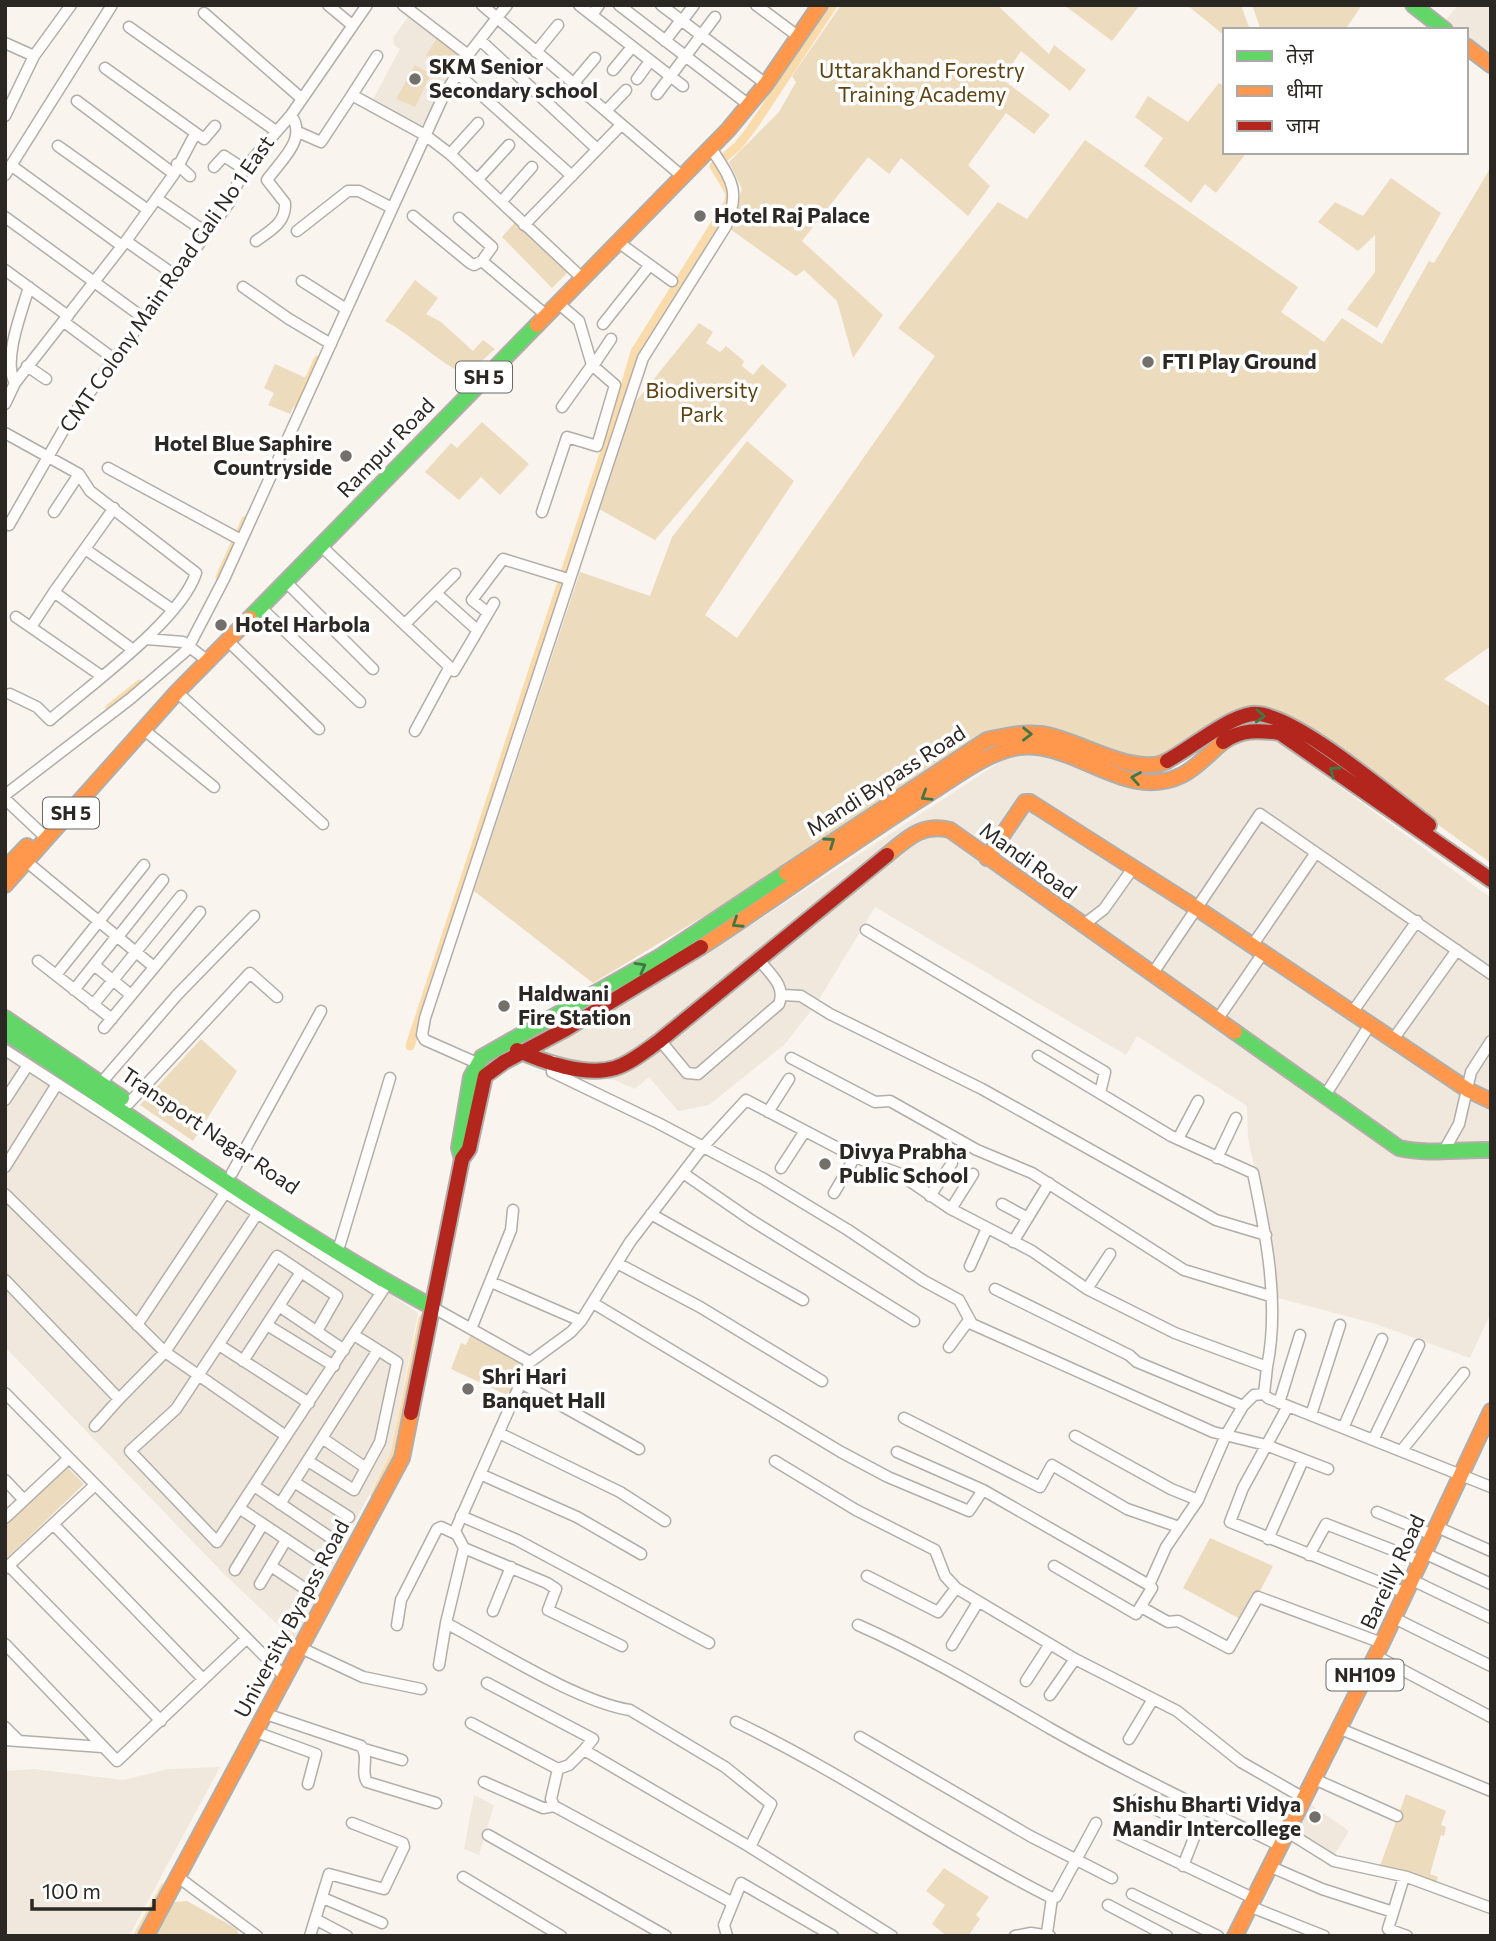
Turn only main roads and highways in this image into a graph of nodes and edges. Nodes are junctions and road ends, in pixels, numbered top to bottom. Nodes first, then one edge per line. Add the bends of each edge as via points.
1 (820, 5) edge
2 (1413, 5) edge
3 (1442, 28) edge
4 (1468, 48) edge
5 (1491, 65) edge
6 (139, 734) junction
7 (987, 858) junction
8 (6, 865) edge
9 (1491, 870) edge
10 (1491, 880) edge
11 (5, 885) edge
12 (5, 1018) edge
13 (5, 1032) edge
14 (524, 1033) junction
15 (504, 1044) junction
16 (539, 1045) junction
17 (523, 1054) junction
18 (553, 1060) junction
19 (98, 1086) junction
20 (1491, 1101) edge
21 (150, 1123) junction
22 (1491, 1150) edge
23 (462, 1159) junction
24 (385, 1287) junction
25 (432, 1307) junction
26 (1490, 1414) edge
27 (146, 1936) edge
28 (1234, 1936) edge

1 - 6 main road, Rampur Road / SH 5 via 717,157 683,177
2 - 3 main road
4 - 5 main road
6 - 8 main road
6 - 11 main road, Rampur Road / SH 5
7 - 18 main road, Mandi Road via 950,830 923,828 631,1059 602,1071
7 - 20 main road via 1025,802 1030,802 1392,1041
7 - 22 main road, Mandi Road via 1405,1151
14 -> 9 main road, Mandi Bypass Road via 731,912 978,745 1016,733 1043,734 1136,764 1158,765 1234,720 1253,714 1272,716 1297,729
10 -> 16 main road, Mandi Bypass Road via 1280,733 1246,729 1233,734 1177,776 1163,781 1131,778 1045,748 1021,747 997,753 919,800 746,918
12 - 19 main road, Transport Nagar Road
13 - 19 main road, Transport Nagar Road
14 - 15 main road, Mandi Bypass Road
14 - 16 main road
15 - 17 main road, Mandi Road
15 - 23 main road, Mandi Bypass Road via 477,1063 471,1077 459,1148
16 - 17 main road, Mandi Bypass Road
16 - 18 main road
17 - 18 main road, Mandi Road
17 - 23 main road, Mandi Bypass Road via 485,1076 469,1149
19 - 21 main road, Transport Nagar Road
19 - 21 main road, Transport Nagar Road via 129,1103
21 - 24 main road, Transport Nagar Road
21 - 24 main road, Transport Nagar Road via 384,1273
23 - 25 main road, Mandi Bypass Road
24 - 25 main road, Transport Nagar Road
25 - 27 main road, University Byapss Road via 401,1458
26 - 28 main road, Bareilly Road / NH109 via 1379,1650

